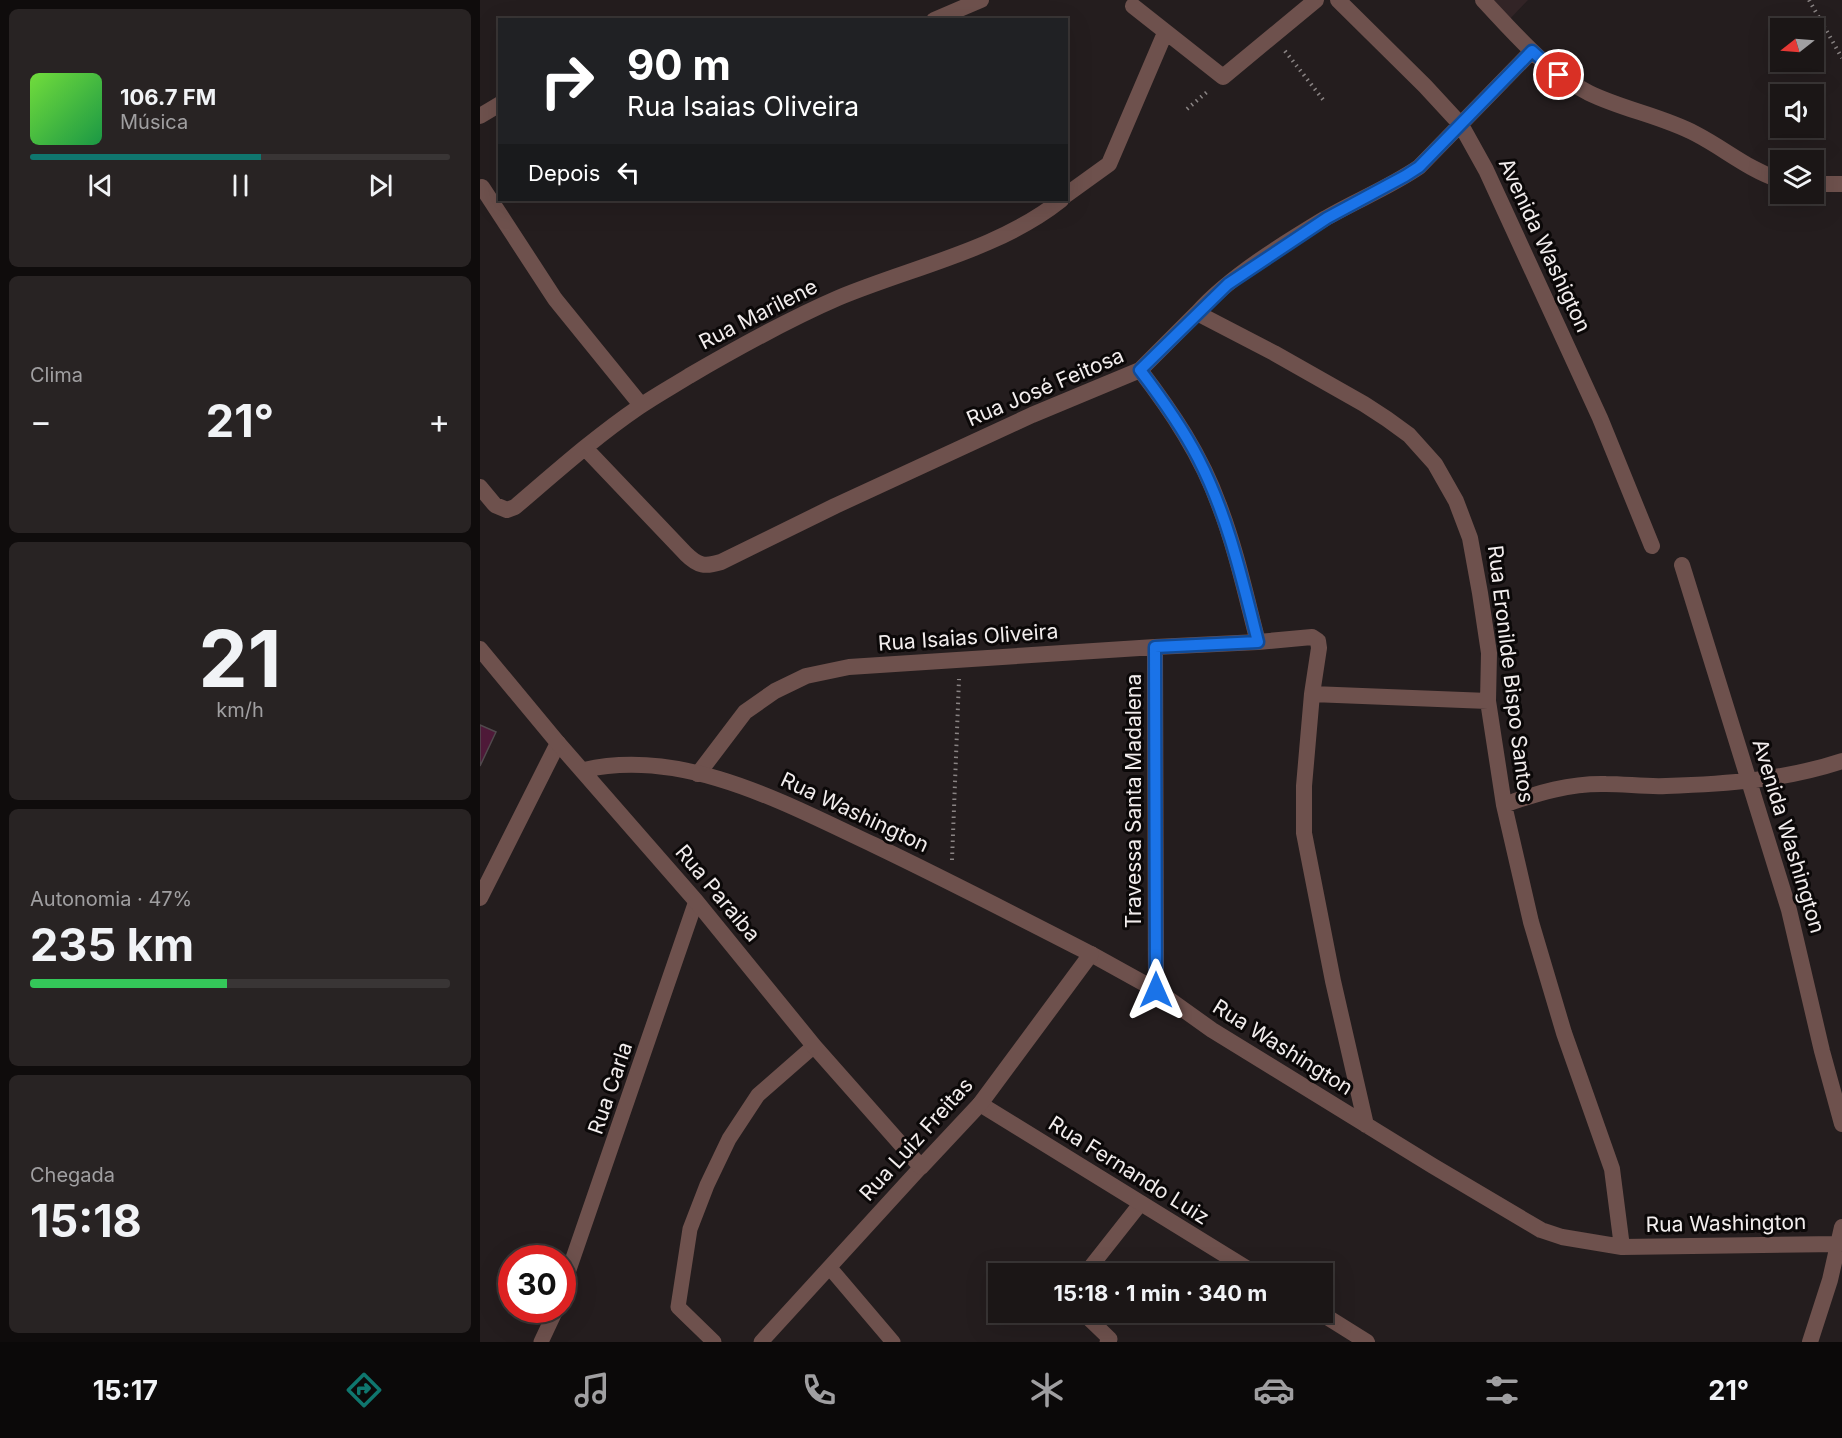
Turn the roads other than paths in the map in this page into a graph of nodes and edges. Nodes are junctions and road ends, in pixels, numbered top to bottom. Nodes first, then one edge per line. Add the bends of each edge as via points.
1 (981, 0) edge
2 (1316, 0) edge
3 (1338, 0) edge
4 (1483, 0) edge
5 (1133, 6) dead end
6 (939, 18) edge
7 (1165, 33) junction
8 (1532, 51) junction
9 (498, 105) edge
10 (480, 116) edge
11 (1461, 125) junction
12 (1770, 176) edge
13 (1824, 184) edge
14 (1842, 184) edge
15 (482, 187) dead end
16 (1068, 194) edge
17 (1060, 201) edge
18 (1197, 313) junction
19 (1140, 370) junction
20 (641, 405) junction
21 (585, 448) junction
22 (480, 487) edge
23 (1652, 546) dead end
24 (1682, 565) dead end
25 (1258, 642) junction
26 (1155, 647) junction
27 (480, 649) edge
28 (1312, 694) junction
29 (1488, 701) junction
30 (558, 743) junction
31 (1842, 761) edge
32 (584, 770) junction
33 (698, 774) junction
34 (1749, 782) junction
35 (1504, 805) junction
36 (480, 898) edge
37 (696, 901) junction
38 (1091, 954) junction
39 (1156, 990) junction
40 (814, 1046) junction
41 (980, 1104) junction
42 (1842, 1124) edge
43 (1366, 1125) junction
44 (921, 1167) junction
45 (1141, 1203) junction
46 (1842, 1227) edge
47 (1839, 1244) junction
48 (1622, 1247) junction
49 (576, 1249) edge
50 (1094, 1263) edge
51 (1238, 1263) edge
52 (830, 1268) junction
53 (1333, 1321) edge
54 (549, 1323) edge
55 (1093, 1323) edge
56 (541, 1342) edge
57 (714, 1342) edge
58 (761, 1342) edge
59 (893, 1342) edge
60 (1107, 1342) edge
61 (1367, 1342) edge
62 (1810, 1342) edge

1 - 6 street
2 - 7 street via 1223,77
3 - 11 street, Avenida Washigton
4 - 8 street
5 - 7 street
7 - 16 street via 1108,164
8 - 11 street
8 - 12 street via 1559,75 1588,92 1696,134
9 - 10 street
11 - 18 street via 1419,167 1278,249 1228,284
11 - 23 street, Avenida Washigton via 1486,170 1600,418
13 - 14 street
15 - 20 street via 555,299
17 - 20 street, Rua Marilene via 1014,231 838,298 766,333
18 - 19 street
18 - 29 street, Rua Eronilde Bispo Santos via 1365,404 1408,435 1435,464 1456,501 1470,538 1489,653
19 - 21 street, Rua José Feitosa via 1032,415 708,566 696,564
19 - 25 street, Rua José Feitosa via 1174,416 1219,503
20 - 21 street, Rua Marilene
21 - 22 street, Rua Marilene via 507,510 495,505
24 - 34 street, Avenida Washington
25 - 26 street, Rua Isaias Oliveira
25 - 28 street, Rua Isaias Oliveira via 1312,637 1318,641
26 - 33 street, Rua Isaias Oliveira via 849,668 806,676 745,712
26 - 39 street, Travessa Santa Madalena
27 - 30 street, Rua Paraiba
28 - 29 street
28 - 43 street via 1304,833
29 - 35 street, Rua Eronilde Bispo Santos
30 - 32 street, Rua Paraiba
30 - 36 street
31 - 34 street
32 - 33 street, Rua Washington via 607,764 632,764
32 - 37 street, Rua Paraiba
33 - 38 street, Rua Washington via 780,800
34 - 35 street via 1573,786
34 - 42 street, Avenida Washington via 1798,942
35 - 48 street, Rua Eronilde Bispo Santos via 1531,922 1612,1169
37 - 40 street, Rua Paraiba
37 - 49 lane, Rua Carla
38 - 39 street, Rua Washington
38 - 41 street, Rua Luiz Freitas
39 - 43 street, Rua Washington via 1212,1030
40 - 44 street, Rua Paraiba
40 - 57 lane via 758,1095 729,1139 690,1229 678,1307
41 - 44 street, Rua Luiz Freitas
41 - 45 street, Rua Fernando Luiz
43 - 48 street, Rua Washington via 1541,1230 1562,1238
44 - 52 lane, Rua Luiz Freitas
45 - 50 lane
45 - 51 street, Rua Fernando Luiz
46 - 47 street
47 - 48 street, Rua Washington
47 - 62 street
52 - 58 lane, Rua Luiz Freitas
52 - 59 lane
53 - 61 street
54 - 56 lane
55 - 60 lane via 1110,1339

